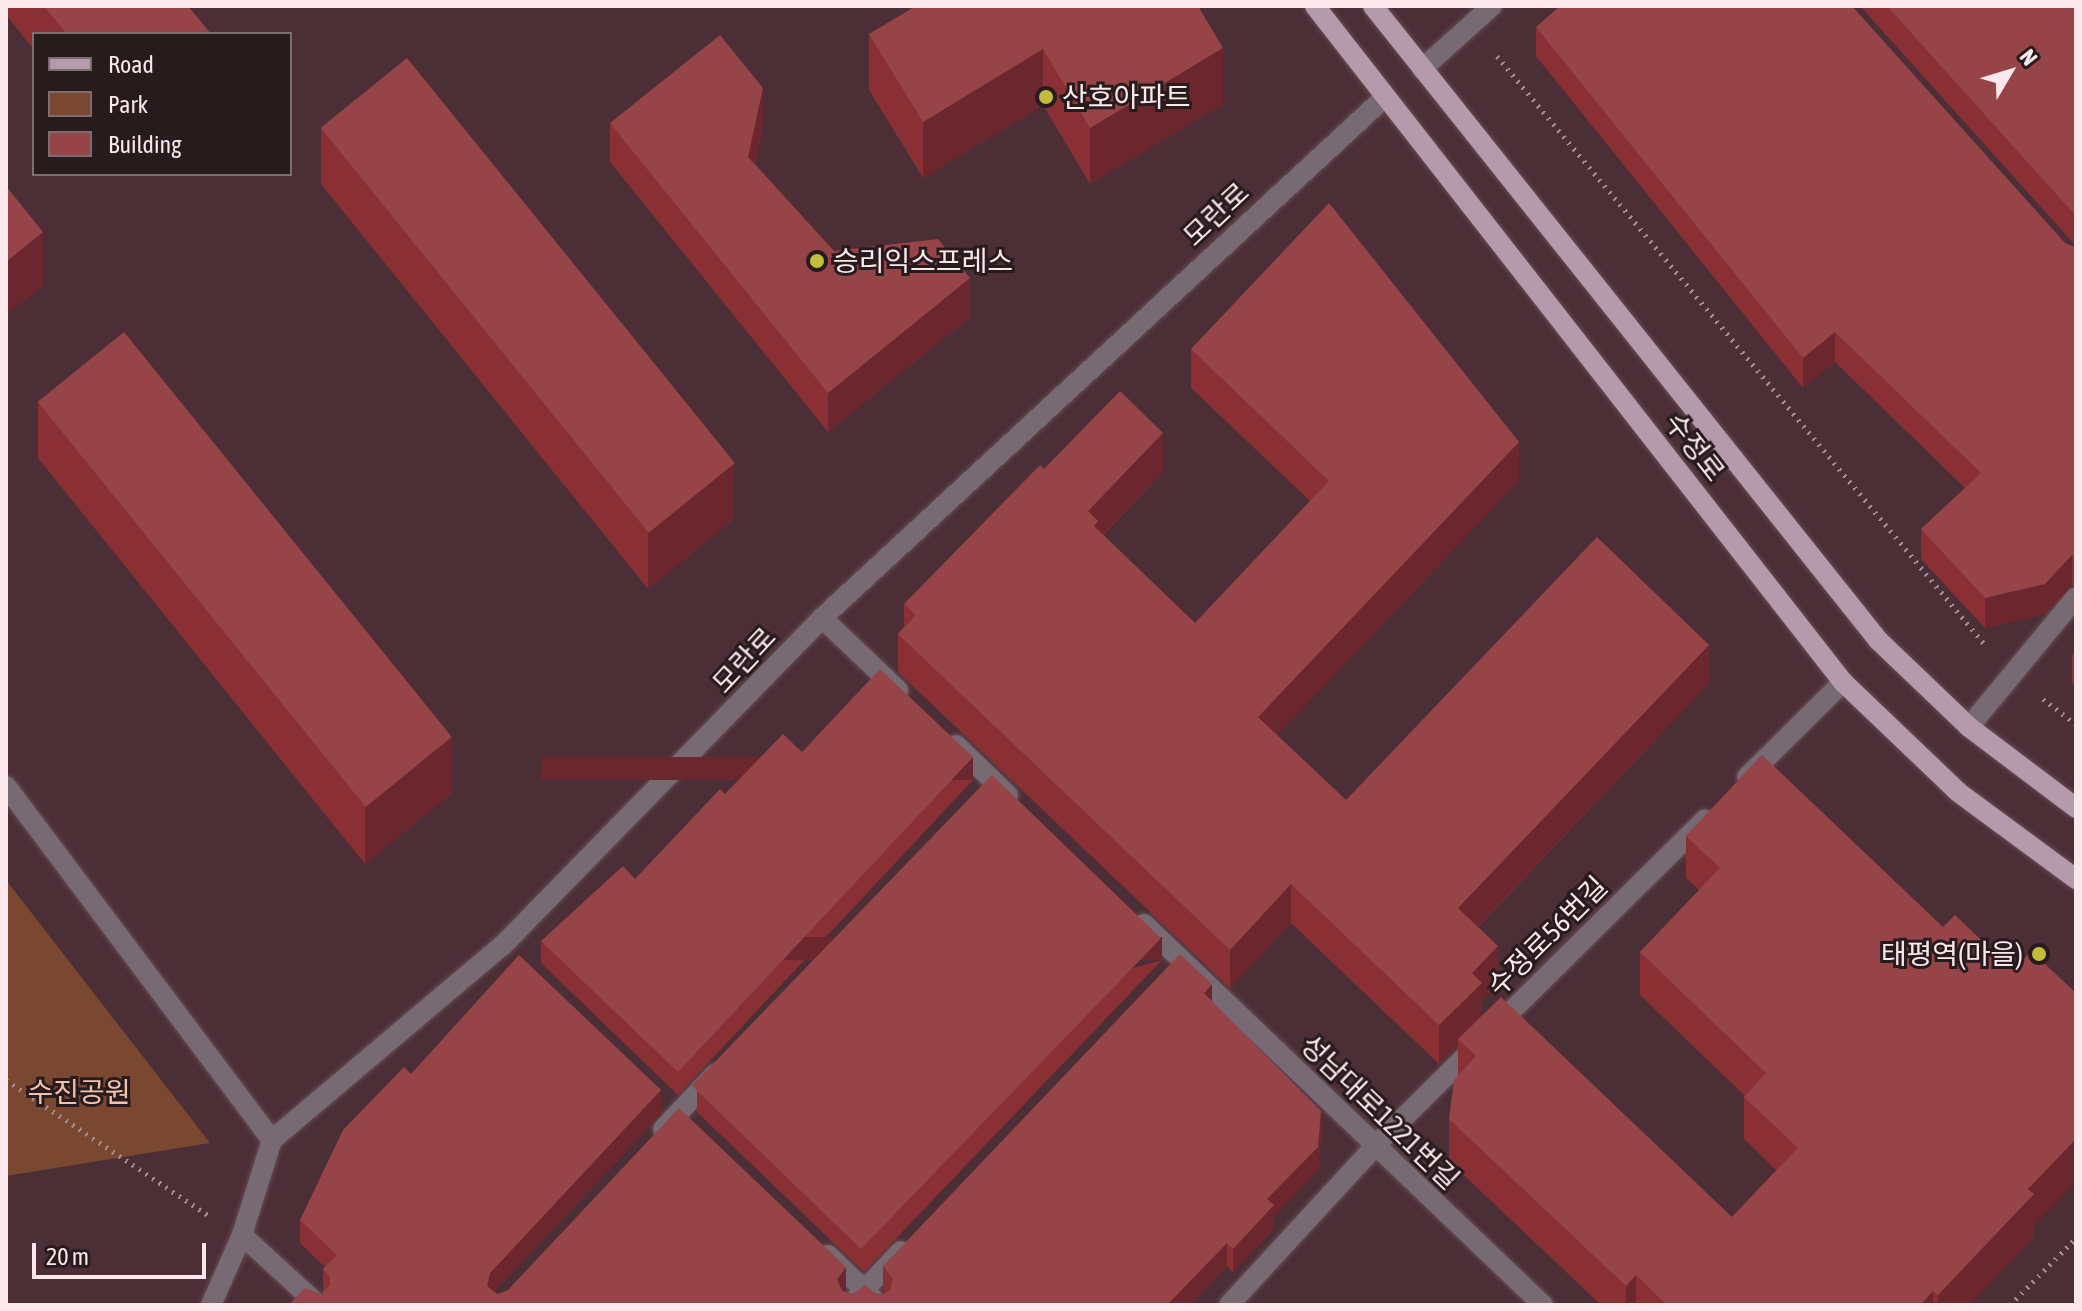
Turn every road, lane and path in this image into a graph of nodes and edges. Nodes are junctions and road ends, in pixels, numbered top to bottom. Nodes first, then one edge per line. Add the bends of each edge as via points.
1 (1315, 6) edge
2 (1373, 6) edge
3 (1492, 6) edge
4 (1422, 69) junction
5 (1509, 71) dead end
6 (1385, 97) junction
7 (2076, 597) edge
8 (822, 618) junction
9 (2011, 676) junction
10 (1843, 682) junction
11 (913, 704) edge
12 (2076, 724) edge
13 (1969, 727) junction
14 (946, 736) edge
15 (6, 786) edge
16 (2076, 808) edge
17 (1025, 811) edge
18 (2076, 879) edge
19 (1124, 906) edge
20 (733, 1055) edge
21 (6, 1080) edge
22 (272, 1140) junction
23 (647, 1146) edge
24 (1375, 1146) junction
25 (212, 1218) dead end
26 (918, 1233) edge
27 (242, 1235) junction
28 (810, 1238) edge
29 (2076, 1238) edge
30 (857, 1297) edge
31 (211, 1305) edge
32 (318, 1305) edge
33 (880, 1305) edge
34 (1229, 1305) edge
35 (1543, 1305) edge
36 (2010, 1305) edge

1 - 6 main road, 수정로
2 - 4 main road, 수정로
3 - 4 street
4 - 13 main road, 수정로 via 1878,640
5 - 9 path
6 - 8 street, 모란로
6 - 10 main road, 수정로
7 - 9 street
8 - 11 street
8 - 22 street, 모란로 via 508,950
9 - 12 path
9 - 13 street
10 - 18 main road, 수정로 via 1958,792
10 - 24 street, 수정로56번길
13 - 16 main road, 수정로
14 - 17 street via 986,785
15 - 22 street
19 - 24 street, 성남대로1221번길 via 1174,965
20 - 23 street
21 - 25 path
22 - 27 street
24 - 34 street, 수정로56번길
24 - 35 street, 성남대로1221번길
26 - 30 street
27 - 31 street
27 - 32 street
28 - 30 street
29 - 36 path
30 - 33 street

